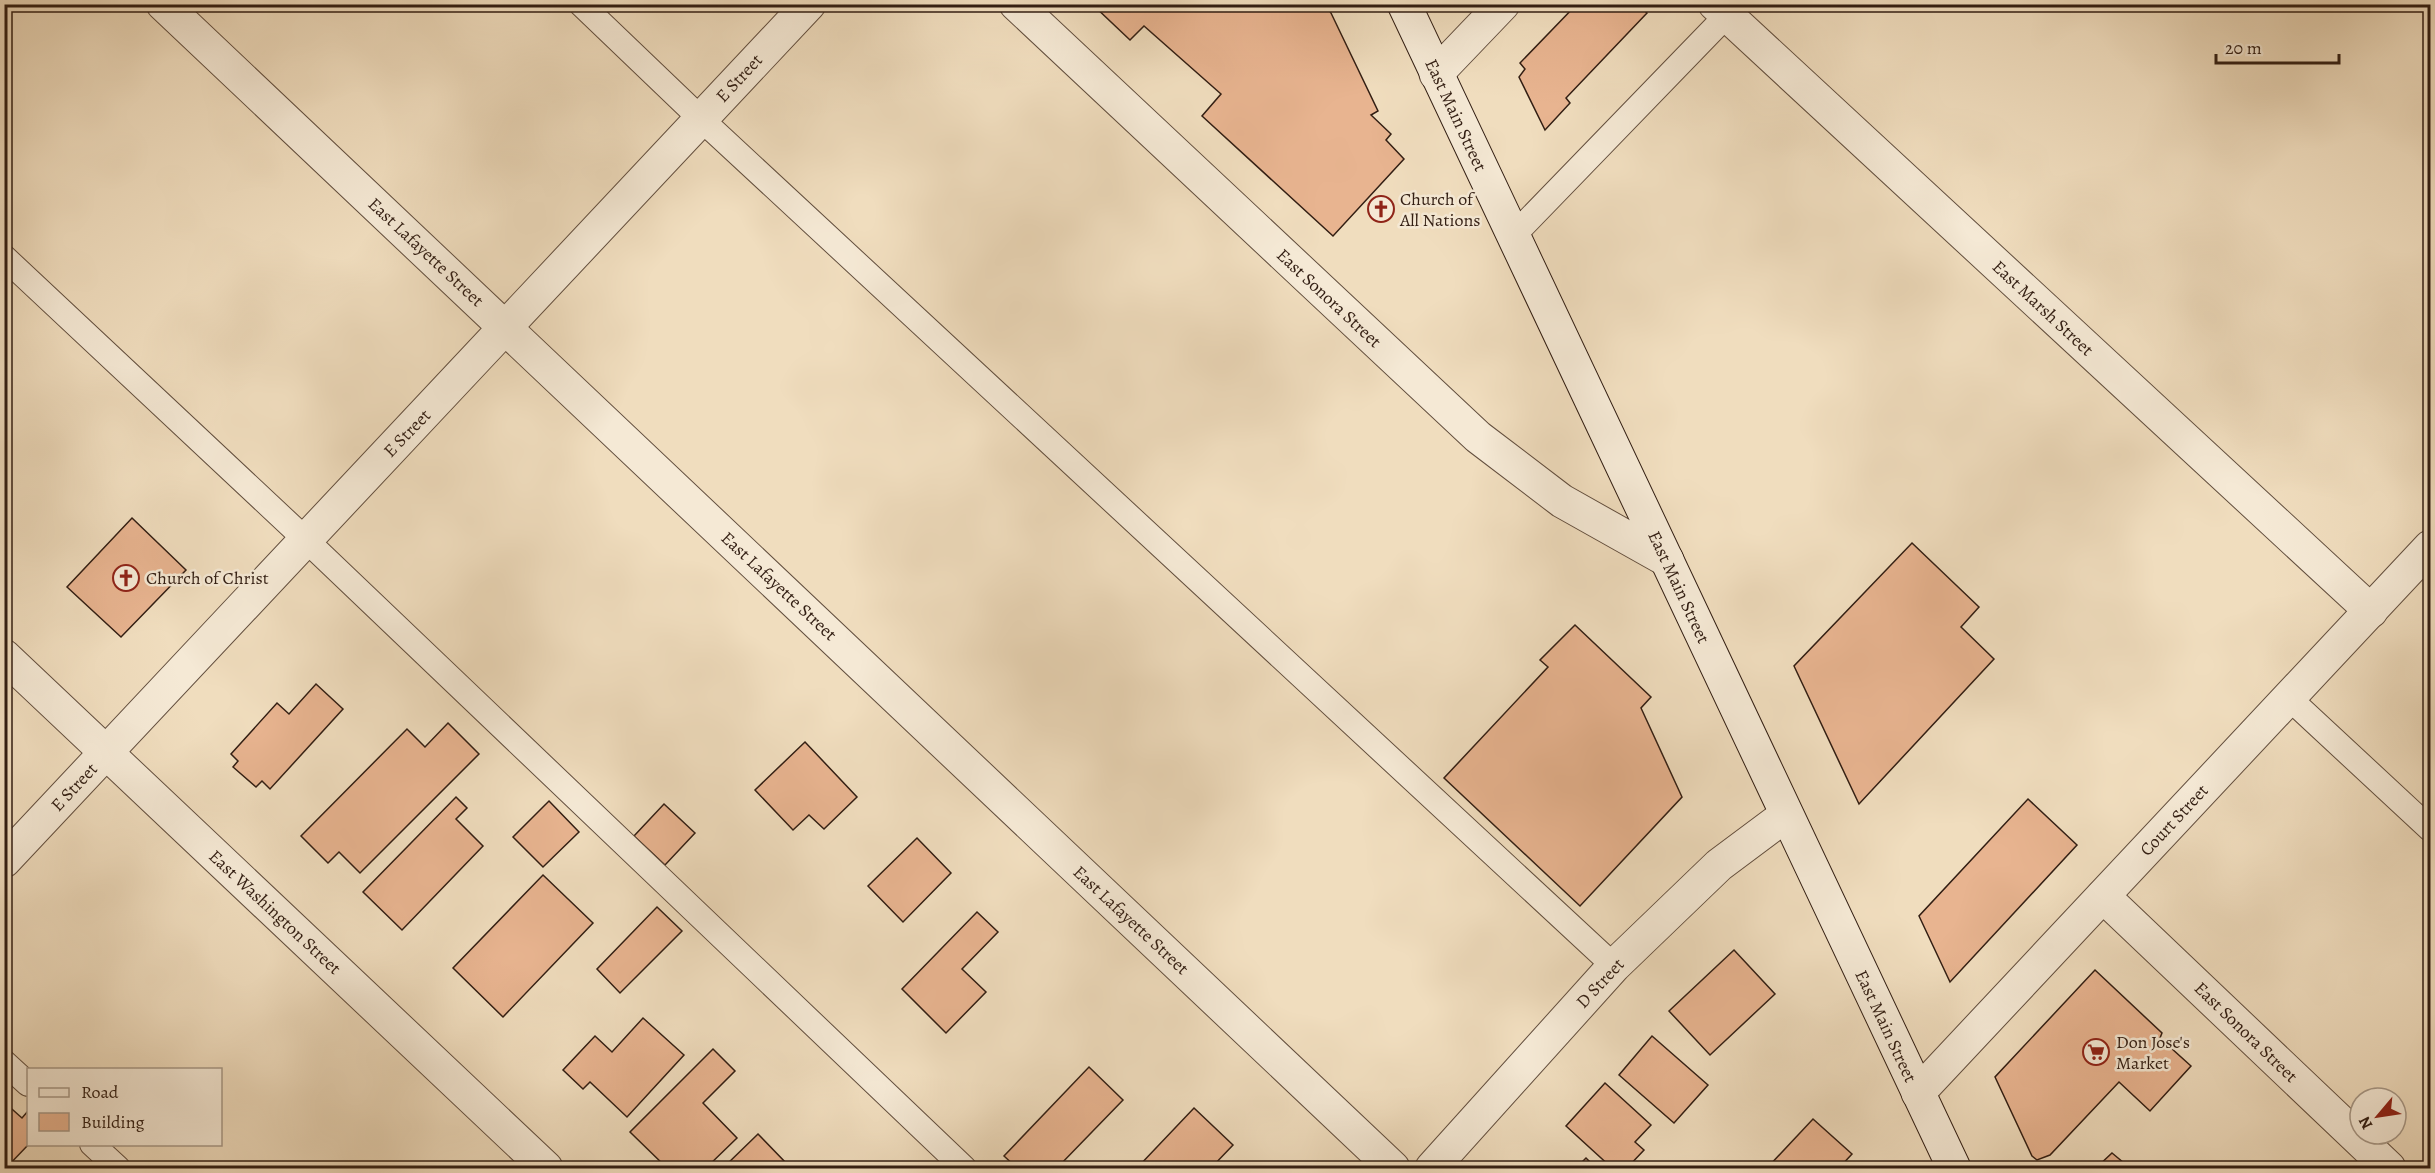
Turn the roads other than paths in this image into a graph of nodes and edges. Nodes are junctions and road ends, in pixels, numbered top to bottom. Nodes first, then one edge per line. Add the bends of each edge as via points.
1 (164, 4) edge
2 (581, 4) edge
3 (809, 4) edge
4 (1016, 4) edge
5 (1404, 4) edge
6 (1503, 4) edge
7 (1721, 10) edge
8 (1436, 74) junction
9 (701, 119) junction
10 (1513, 236) junction
11 (4, 257) edge
12 (506, 327) junction
13 (306, 540) junction
14 (2430, 547) edge
15 (1666, 560) junction
16 (2371, 611) junction
17 (4, 656) edge
18 (2289, 698) junction
19 (107, 753) junction
20 (1786, 815) junction
21 (2430, 829) edge
22 (4, 861) edge
23 (2103, 896) junction
24 (1614, 966) junction
25 (4, 1062) edge
26 (27, 1083) edge
27 (1918, 1093) junction
28 (94, 1146) edge
29 (118, 1168) edge
30 (546, 1168) edge
31 (964, 1168) edge
32 (1393, 1168) edge
33 (1432, 1168) edge
34 (1954, 1168) edge
35 (2389, 1168) edge

1 - 12 street, East Lafayette Street
2 - 9 lane
3 - 9 street, E Street
4 - 15 street, East Sonora Street via 1478,437 1562,501
5 - 8 street, East Main Street
6 - 8 street
7 - 10 lane
7 - 16 street, East Marsh Street
8 - 10 street, East Main Street
9 - 12 street, E Street
9 - 24 lane
10 - 15 street, East Main Street
11 - 13 lane
12 - 13 street, E Street
12 - 32 street, East Lafayette Street
13 - 19 street, E Street
13 - 31 lane
14 - 16 street, Court Street
15 - 20 street, East Main Street
16 - 18 street, Court Street
17 - 19 street, East Washington Street
18 - 21 lane
18 - 23 street, Court Street
19 - 22 street, E Street
19 - 30 street, East Washington Street
20 - 24 street, D Street via 1719,865
20 - 27 street, East Main Street
23 - 27 street, Court Street
23 - 35 street, East Sonora Street
24 - 33 street, D Street
25 - 26 lane
27 - 34 street, East Main Street
28 - 29 lane

